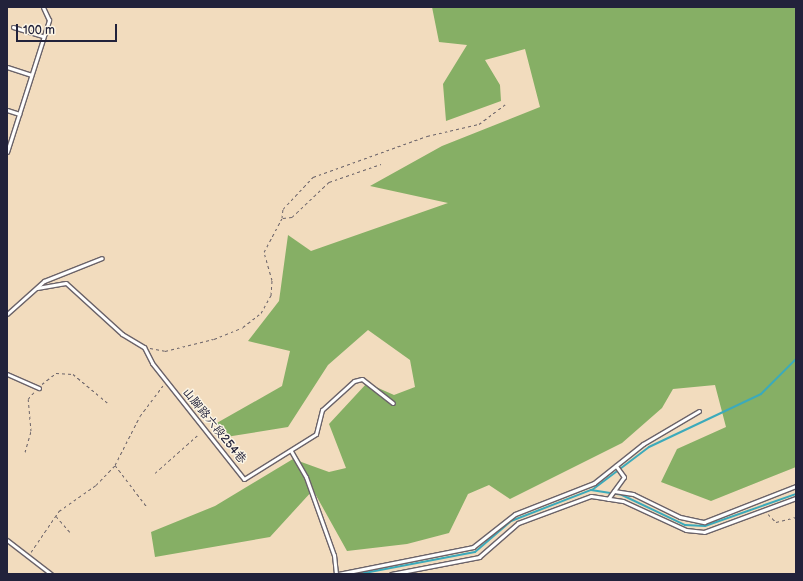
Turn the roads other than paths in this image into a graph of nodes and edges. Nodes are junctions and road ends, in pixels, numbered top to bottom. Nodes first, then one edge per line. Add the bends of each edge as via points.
1 (43, 7) edge
2 (13, 27) dead end
3 (43, 36) junction
4 (7, 67) edge
5 (31, 75) junction
6 (7, 110) edge
7 (19, 114) junction
8 (7, 152) edge
9 (102, 258) dead end
10 (37, 288) junction
11 (7, 314) edge
12 (7, 374) edge
13 (39, 388) road end
14 (392, 403) dead end
15 (699, 411) dead end
16 (291, 451) junction
17 (616, 466) junction
18 (796, 486) edge
19 (614, 490) junction
20 (796, 498) edge
21 (608, 499) junction
22 (7, 540) edge
23 (51, 574) edge
24 (337, 574) edge
25 (391, 574) edge

1 - 3 lane via 49,20
2 - 3 lane
3 - 5 lane
4 - 5 lane
5 - 7 lane
6 - 7 lane
7 - 8 lane
9 - 10 lane via 44,281
10 - 11 lane
10 - 16 lane, 山腳路六段254巷 via 66,283 122,334 144,347 167,382 244,479
12 - 13 lane
14 - 16 lane, 山腳路六段254巷 via 366,382 354,381 322,410 316,434
15 - 17 lane via 643,444
16 - 24 lane via 306,477 334,555
17 - 19 lane via 624,476
17 - 24 lane via 594,483 515,514 473,547
18 - 19 lane via 704,522 680,517 633,494
19 - 21 lane
20 - 21 lane via 766,512 704,532 686,530 624,501
21 - 25 lane via 591,496 518,523 479,556
22 - 23 lane via 30,554

